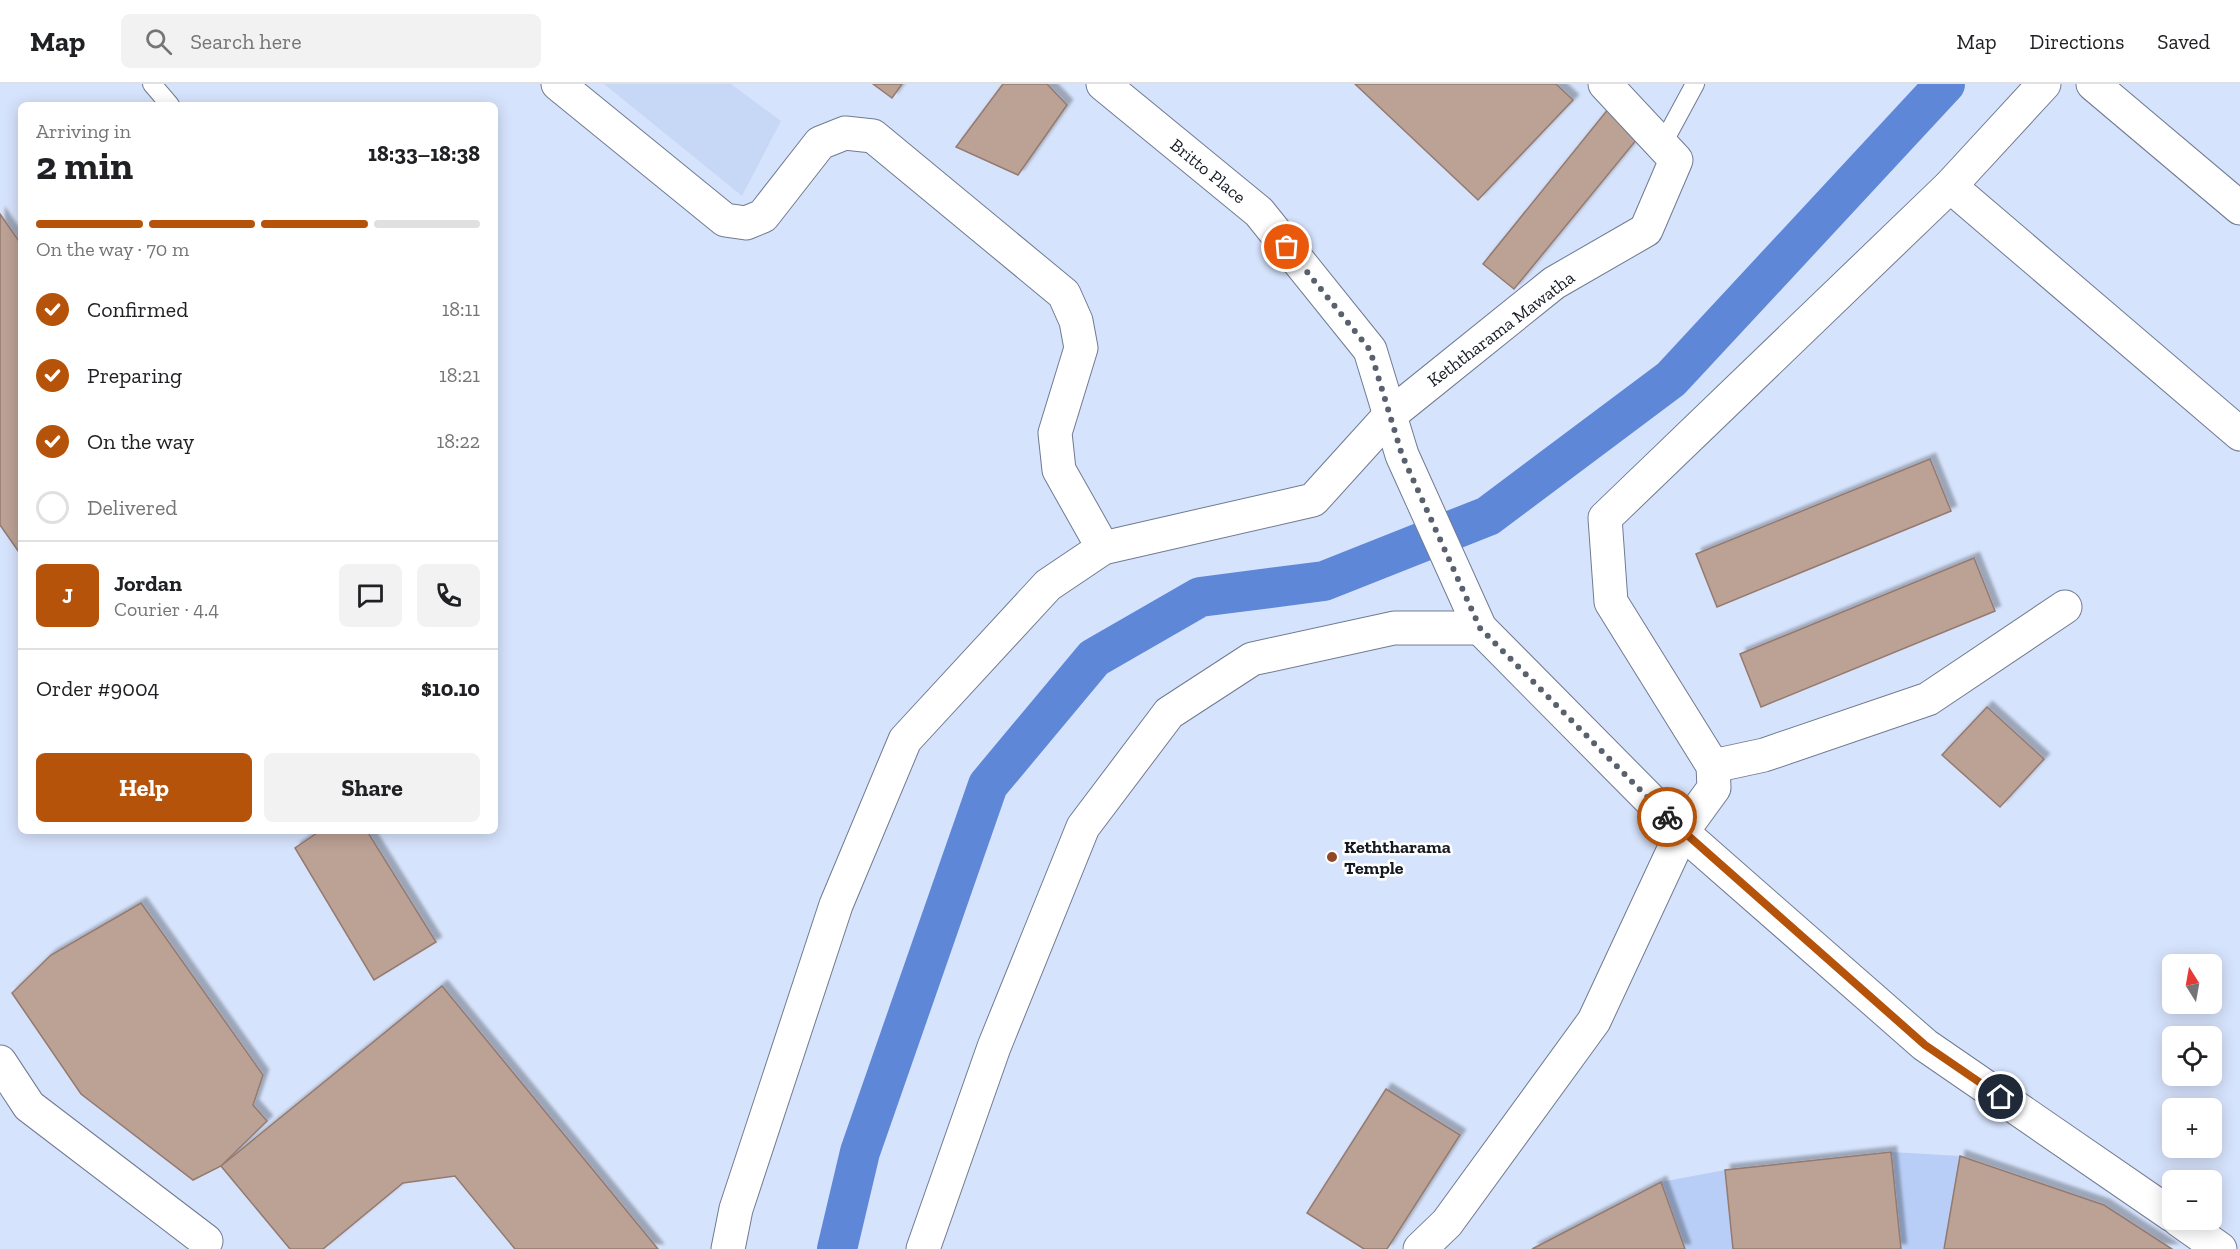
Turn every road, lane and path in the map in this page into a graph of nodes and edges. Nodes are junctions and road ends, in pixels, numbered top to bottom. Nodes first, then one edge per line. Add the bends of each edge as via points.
1 (152, 84) edge
2 (558, 84) edge
3 (1103, 84) edge
4 (1605, 84) edge
5 (1695, 84) edge
6 (2044, 84) edge
7 (2093, 84) edge
8 (167, 102) edge
9 (1662, 145) junction
10 (1950, 186) junction
11 (2240, 208) edge
12 (1390, 415) junction
13 (2240, 434) edge
14 (1103, 548) junction
15 (2065, 607) dead end
16 (1480, 628) junction
17 (1713, 766) junction
18 (1682, 832) junction
19 (0, 1062) edge
20 (2162, 1208) edge
21 (2193, 1230) edge
22 (206, 1241) dead end
23 (728, 1249) edge
24 (924, 1249) edge
25 (1420, 1249) edge
26 (2220, 1249) edge

1 - 8 lane
2 - 14 street via 725,220 746,223 763,216 820,143 845,133 873,136 1064,294 1076,321 1081,348 1055,433 1059,470
3 - 12 street, Britto Place via 1259,212 1370,350
4 - 9 street, Keththarama Mawatha
5 - 9 lane
6 - 10 street
7 - 11 street
9 - 12 street, Keththarama Mawatha via 1676,160 1646,230 1554,283
10 - 13 street
10 - 17 street via 1605,518 1611,602
12 - 14 street via 1313,500
12 - 16 street, Britto Place via 1402,455
14 - 23 street via 1048,585 905,740 836,905 736,1209
15 - 17 street via 1928,699 1764,754
16 - 18 street
16 - 24 street via 1394,628 1252,659 1169,713 1083,827 994,1047
17 - 18 street via 1714,788
18 - 20 street via 1925,1045
18 - 25 street via 1594,1021 1447,1223
19 - 22 street via 29,1106
21 - 26 street

